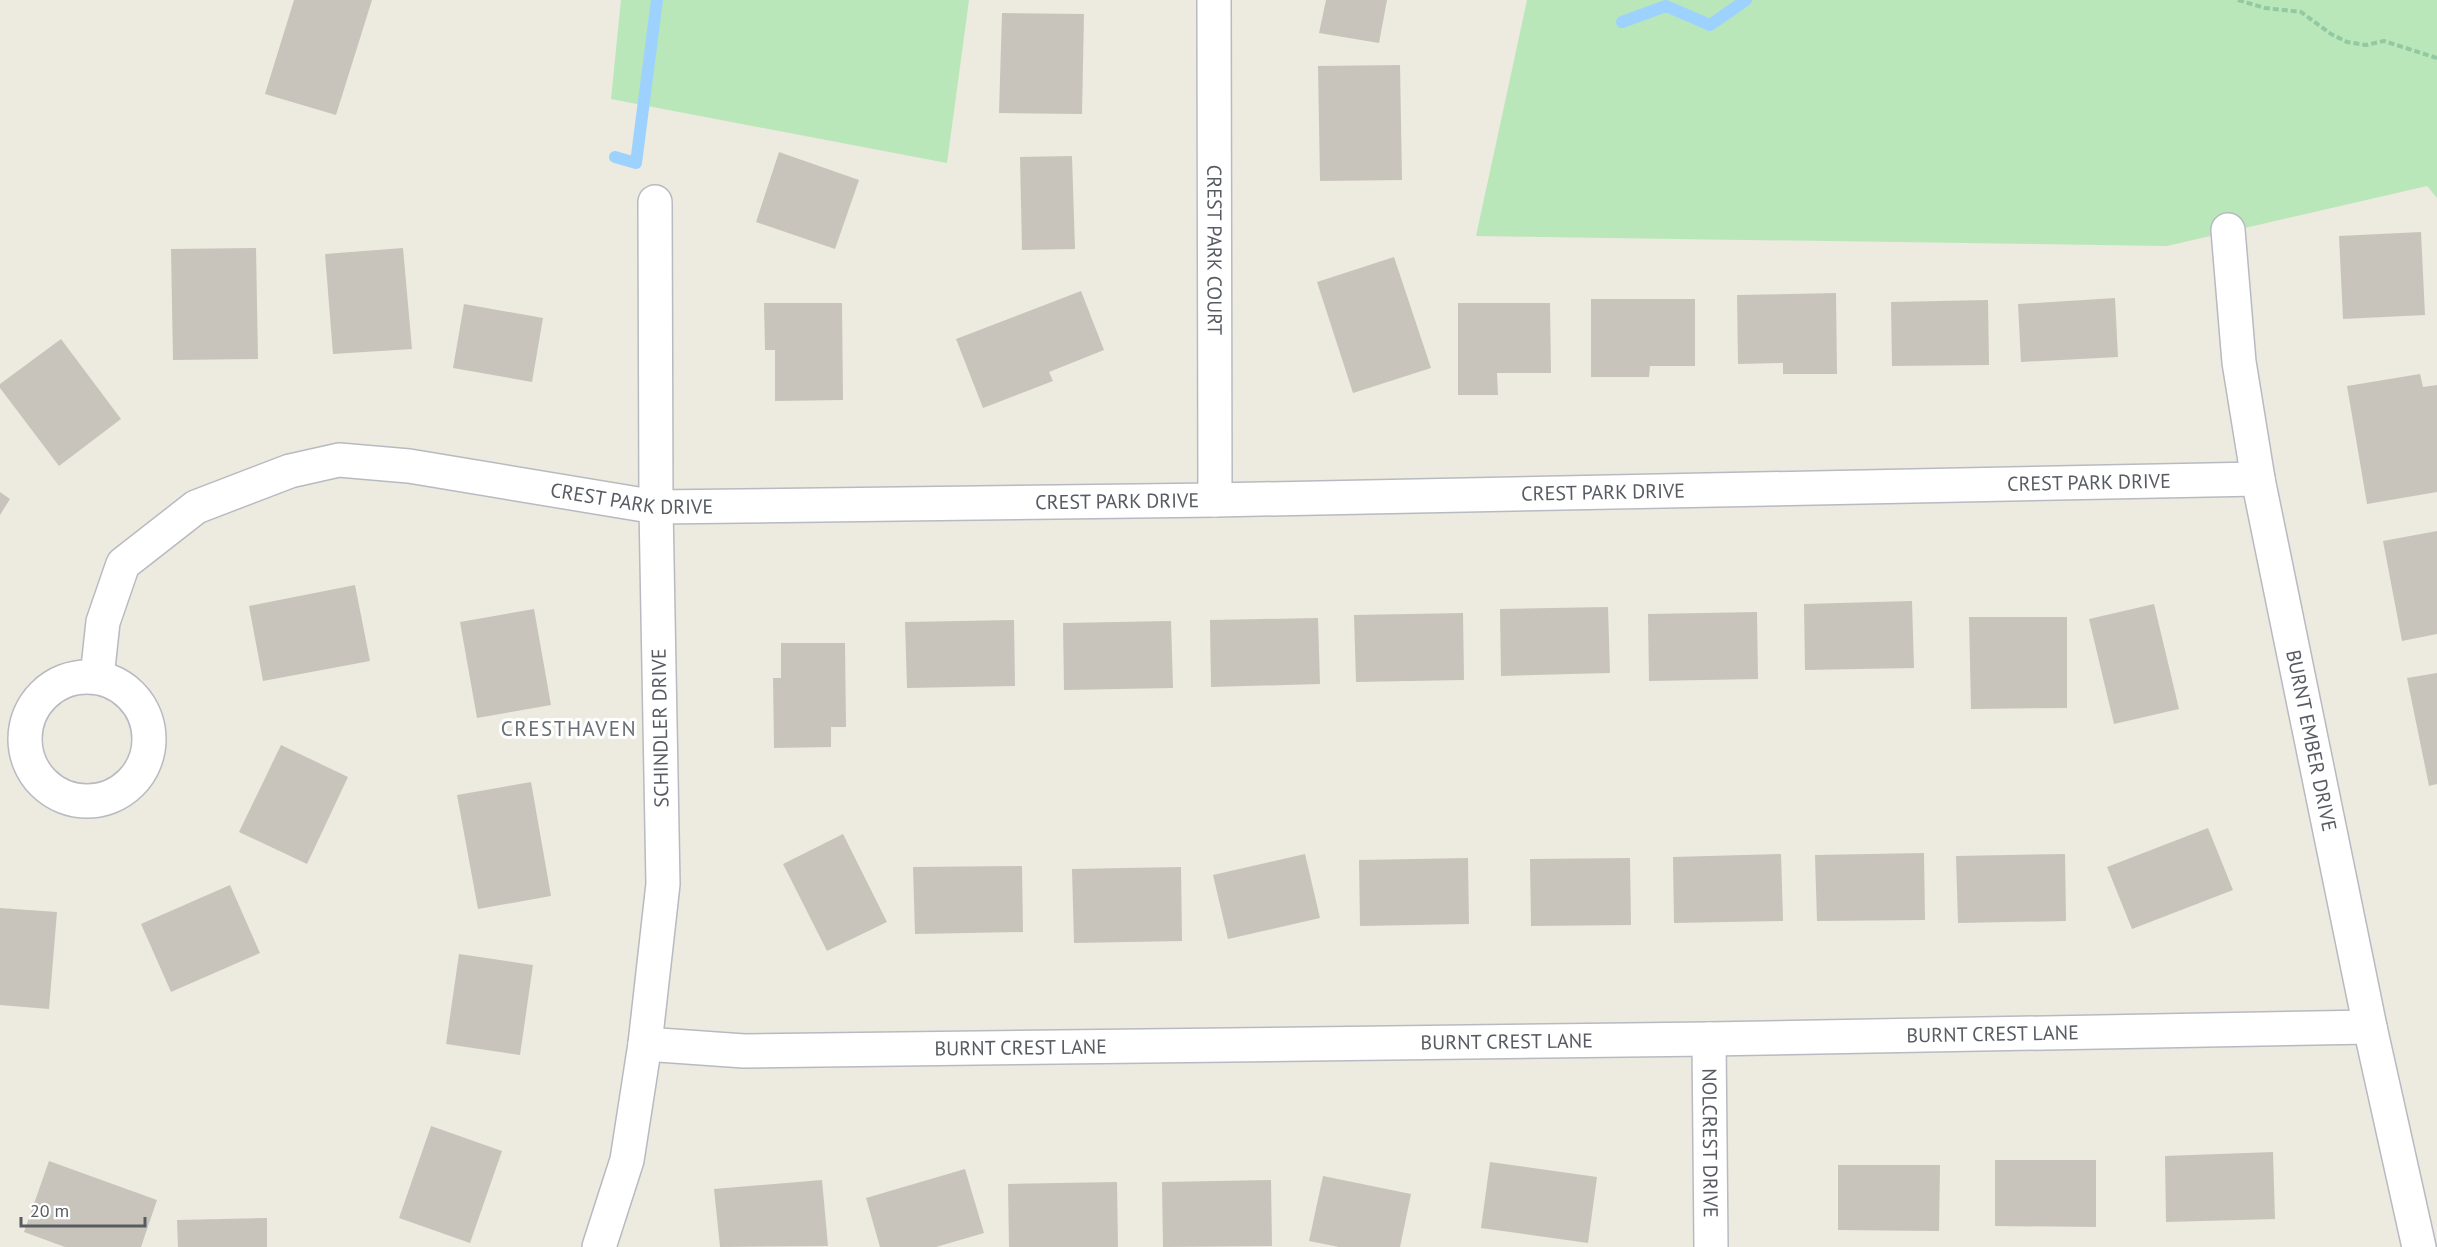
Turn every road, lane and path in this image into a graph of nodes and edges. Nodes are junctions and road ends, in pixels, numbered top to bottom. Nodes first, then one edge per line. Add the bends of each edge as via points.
1 (1214, 0) edge
2 (2238, 0) edge
3 (2437, 58) edge
4 (655, 202) dead end
5 (2228, 230) dead end
6 (2258, 479) junction
7 (1215, 500) junction
8 (656, 507) junction
9 (97, 677) dead end
10 (2370, 1027) junction
11 (1709, 1039) junction
12 (645, 1044) junction
13 (599, 1247) edge
14 (1711, 1247) edge
15 (2419, 1247) edge

1 - 7 street, CREST PARK COURT
2 - 3 path via 2301,12 2347,42 2366,45 2384,41
4 - 8 street, SCHINDLER DRIVE
5 - 6 street, BURNT EMBER DRIVE via 2239,362
6 - 7 street, CREST PARK DRIVE
6 - 10 street, BURNT EMBER DRIVE
7 - 8 street, CREST PARK DRIVE
8 - 9 street, CREST PARK DRIVE via 397,465 339,460 290,471 196,507 123,564 104,622
8 - 12 street, SCHINDLER DRIVE via 663,884
10 - 11 street, BURNT CREST LANE
10 - 15 street, BURNT EMBER DRIVE
11 - 12 street, BURNT CREST LANE via 744,1051
11 - 14 street, NOLCREST DRIVE
12 - 13 street, SCHINDLER DRIVE via 627,1160

